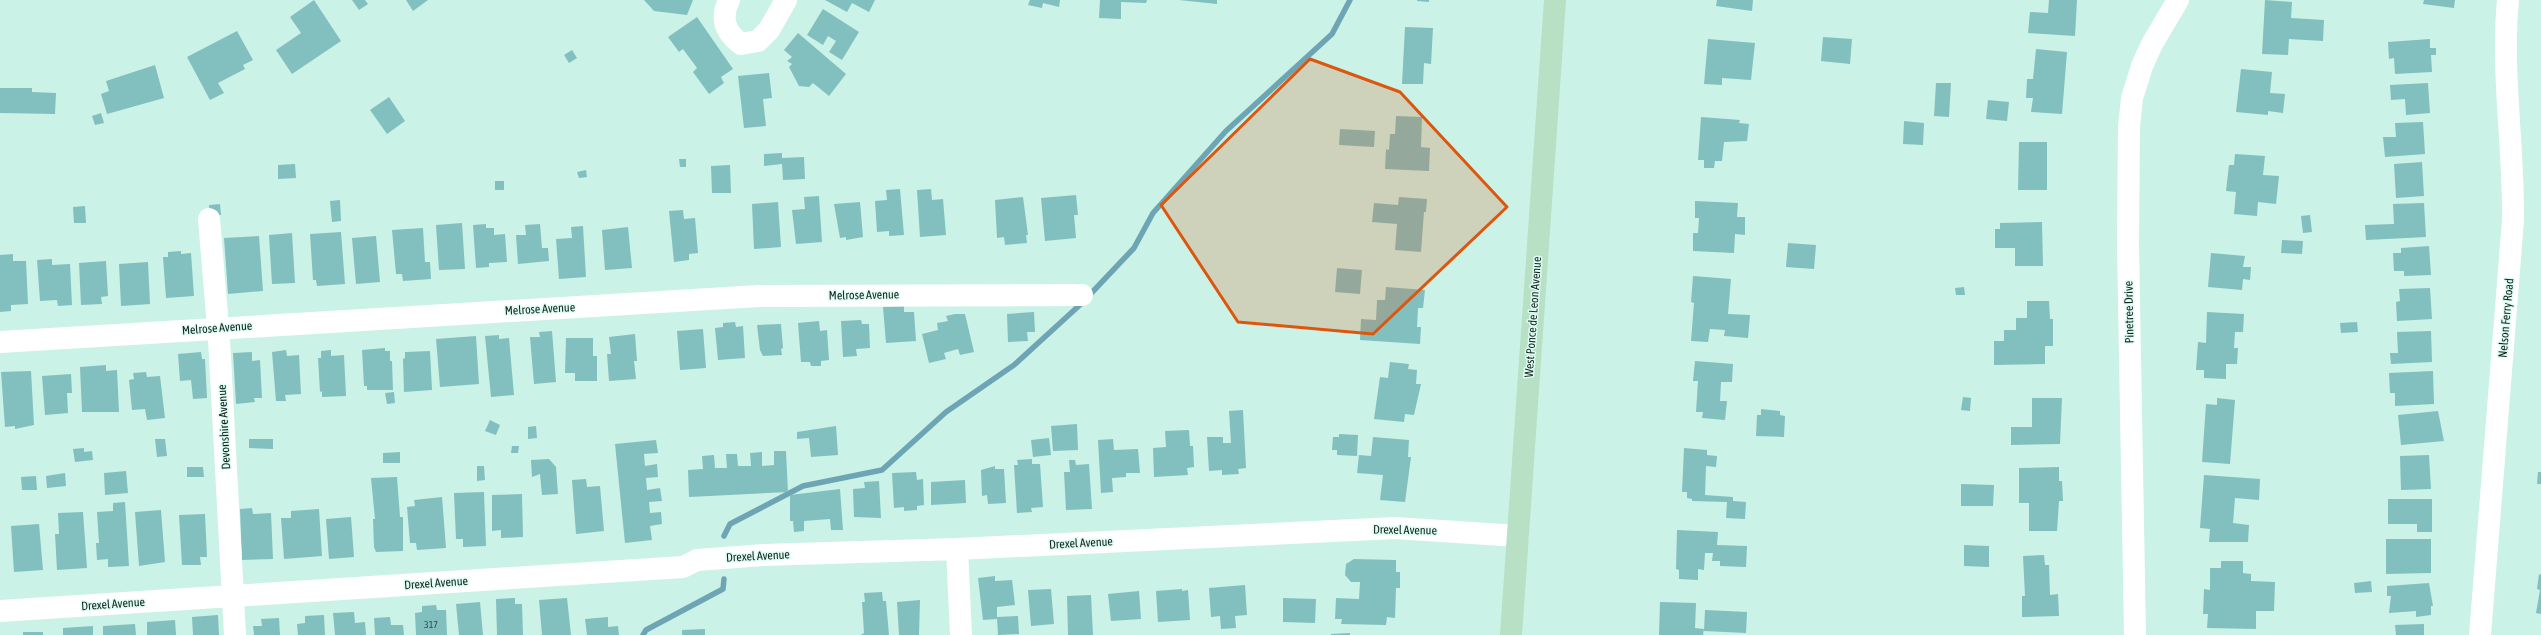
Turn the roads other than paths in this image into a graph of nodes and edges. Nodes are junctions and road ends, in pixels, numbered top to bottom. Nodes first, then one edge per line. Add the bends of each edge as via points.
1 (729, 0) edge
2 (786, 0) edge
3 (1555, 0) edge
4 (2178, 0) edge
5 (2508, 0) edge
6 (210, 219) dead end
7 (1082, 295) dead end
8 (218, 328) junction
9 (0, 342) edge
10 (1518, 536) junction
11 (957, 548) junction
12 (233, 597) junction
13 (0, 611) edge
14 (235, 635) edge
15 (961, 635) edge
16 (1511, 635) edge
17 (2135, 635) edge
18 (2480, 635) edge

1 - 2 street via 725,9 724,24 733,38 741,44 758,41 769,30
3 - 10 main road, West Ponce de Leon Avenue
4 - 17 street, Pinetree Drive via 2142,66 2132,98 2129,127 2128,236
5 - 18 street, Nelson Ferry Road via 2507,52 2514,220
6 - 8 street, Devonshire Avenue
7 - 8 street, Melrose Avenue via 759,296
8 - 9 street, Melrose Avenue
8 - 12 street, Devonshire Avenue
10 - 11 street, Drexel Avenue via 1395,528
10 - 16 main road, West Ponce de Leon Avenue
11 - 12 street, Drexel Avenue via 764,555 697,560 684,567
11 - 15 street
12 - 13 street, Drexel Avenue
12 - 14 street, Devonshire Avenue

